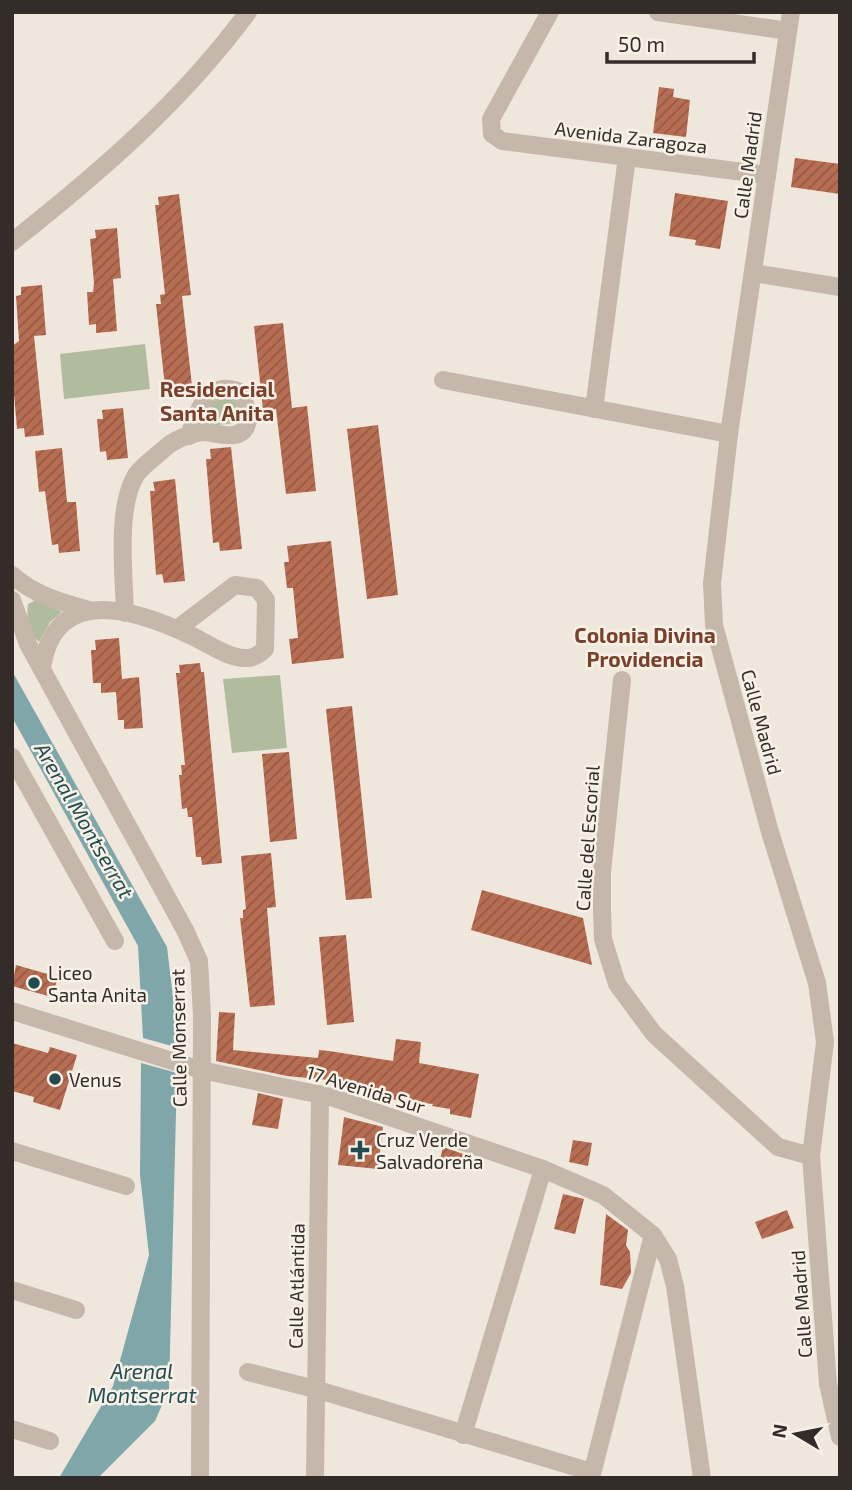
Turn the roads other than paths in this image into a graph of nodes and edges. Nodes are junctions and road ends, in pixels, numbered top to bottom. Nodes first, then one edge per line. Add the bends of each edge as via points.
1 (248, 12) edge
2 (550, 12) edge
3 (658, 12) edge
4 (791, 12) edge
5 (788, 31) junction
6 (627, 157) junction
7 (767, 175) junction
8 (12, 242) edge
9 (754, 273) junction
10 (840, 287) edge
11 (443, 380) dead end
12 (594, 409) junction
13 (729, 434) junction
14 (188, 436) dead end
15 (12, 575) edge
16 (12, 600) edge
17 (89, 610) junction
18 (125, 612) junction
19 (177, 629) junction
20 (42, 668) junction
21 (622, 681) dead end
22 (12, 757) edge
23 (115, 941) dead end
24 (12, 1012) edge
25 (201, 1070) junction
26 (320, 1094) junction
27 (12, 1151) edge
28 (811, 1156) junction
29 (543, 1169) junction
30 (126, 1186) dead end
31 (653, 1235) junction
32 (12, 1290) edge
33 (76, 1310) dead end
34 (248, 1372) dead end
35 (316, 1389) junction
36 (12, 1429) edge
37 (463, 1435) junction
38 (840, 1437) edge
39 (50, 1441) dead end
40 (591, 1475) edge
41 (200, 1478) edge
42 (315, 1478) edge
43 (702, 1478) edge

1 - 8 street via 218,53 131,144
2 - 6 street, Avenida Zaragoza via 491,119 492,134 502,141
3 - 5 street
4 - 5 street, Calle Madrid
5 - 7 street, Calle Madrid
6 - 7 street, Avenida Zaragoza
6 - 12 street
7 - 9 street, Calle Madrid
9 - 10 street
9 - 13 street, Calle Madrid
11 - 12 street
12 - 13 street
13 - 28 street, Calle Madrid via 712,583 714,625 817,983 825,1042
14 - 18 street via 173,440 137,474 127,500
15 - 17 street via 36,592
16 - 20 street, Calle Monserrat
17 - 18 street
17 - 20 street via 65,619 54,631
18 - 19 street
19 - 19 street via 238,657 258,656 265,649 266,600 250,585 235,585
20 - 25 street, Calle Monserrat via 199,961
21 - 28 street, Calle del Escorial via 602,872 603,939 617,984 654,1034 778,1147
22 - 23 street
24 - 25 street, 17 Avenida Sur
25 - 26 street, 17 Avenida Sur
25 - 41 street, Calle Monserrat
26 - 29 street, 17 Avenida Sur
26 - 35 street, Calle Atlántida
27 - 30 street
28 - 38 street, Calle Madrid via 828,1384
29 - 31 street, 17 Avenida Sur via 603,1195
29 - 37 street
31 - 40 street
31 - 43 street, 17 Avenida Sur via 668,1259 676,1286
32 - 33 street
34 - 35 street
35 - 37 street
35 - 42 street, Calle Atlántida
36 - 39 street
37 - 40 street

